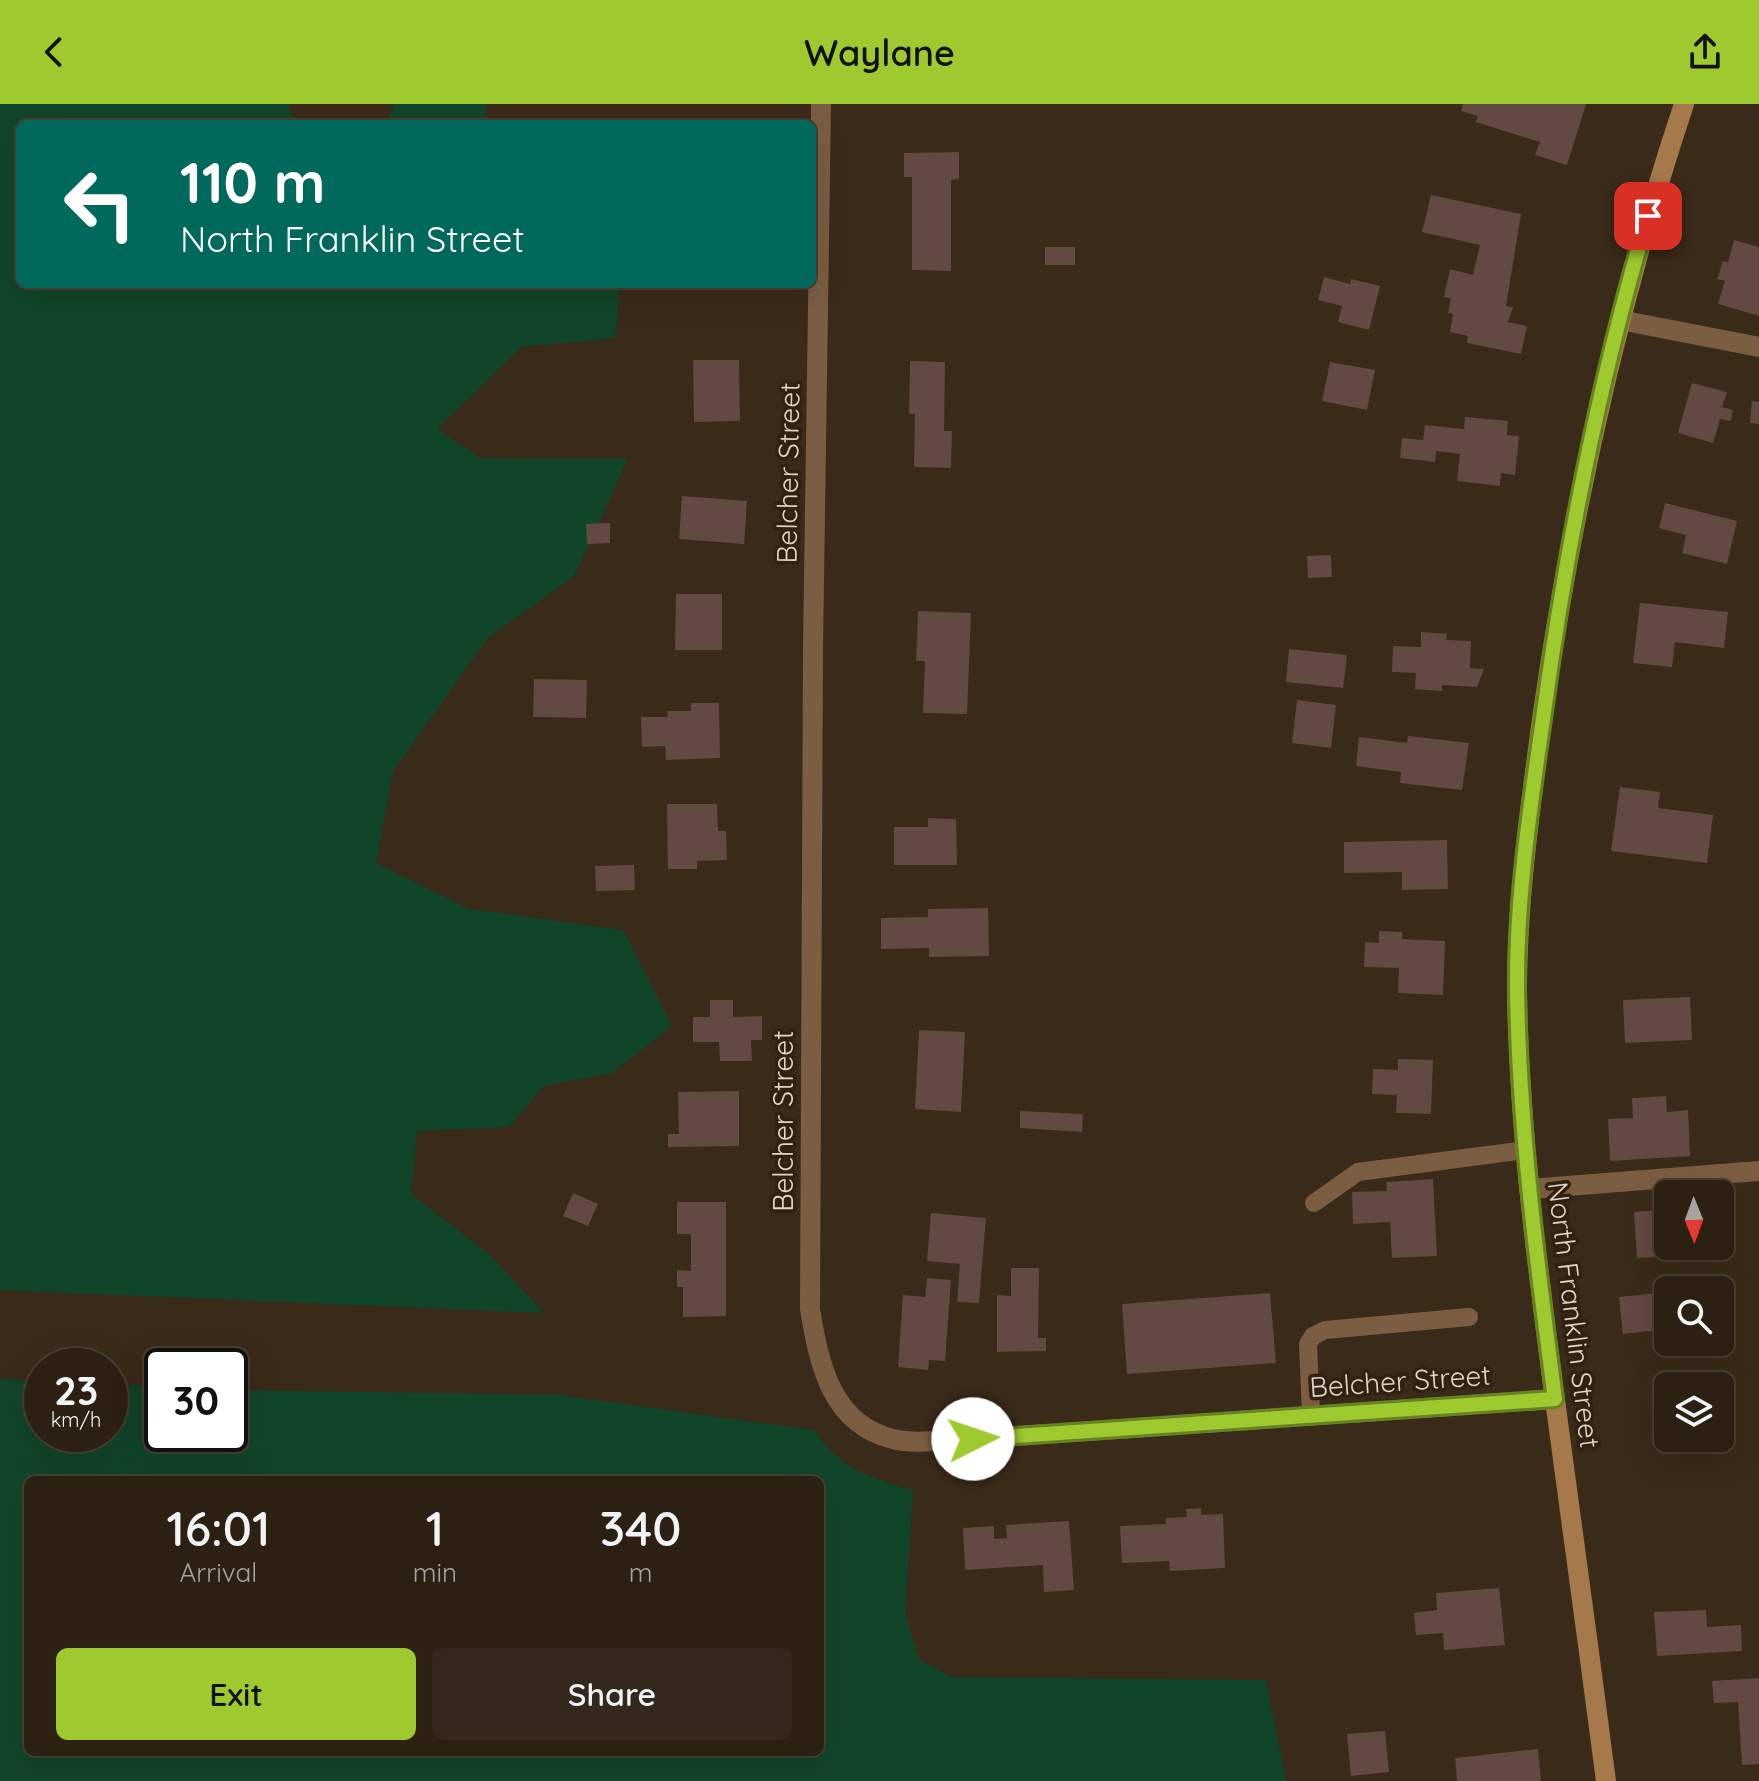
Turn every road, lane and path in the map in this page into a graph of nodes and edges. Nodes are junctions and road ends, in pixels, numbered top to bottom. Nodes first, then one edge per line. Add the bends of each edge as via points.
1 (821, 104) edge
2 (1684, 104) edge
3 (1620, 320) junction
4 (1759, 347) edge
5 (1526, 1150) junction
6 (1759, 1171) edge
7 (1529, 1189) junction
8 (1314, 1203) dead end
9 (1469, 1317) dead end
10 (1555, 1399) junction
11 (1311, 1415) junction
12 (1606, 1781) edge

1 - 11 street, Belcher Street via 810,1309 830,1390 854,1422 894,1439 973,1439
2 - 3 main road, North Franklin Street
3 - 4 street
3 - 5 main road, North Franklin Street via 1569,554 1531,801 1517,987
5 - 7 main road, North Franklin Street
5 - 8 lane via 1358,1172
6 - 7 street
7 - 10 main road, North Franklin Street
9 - 11 lane via 1325,1330 1313,1336 1308,1344
10 - 11 street, Belcher Street
10 - 12 main road, North Franklin Street

